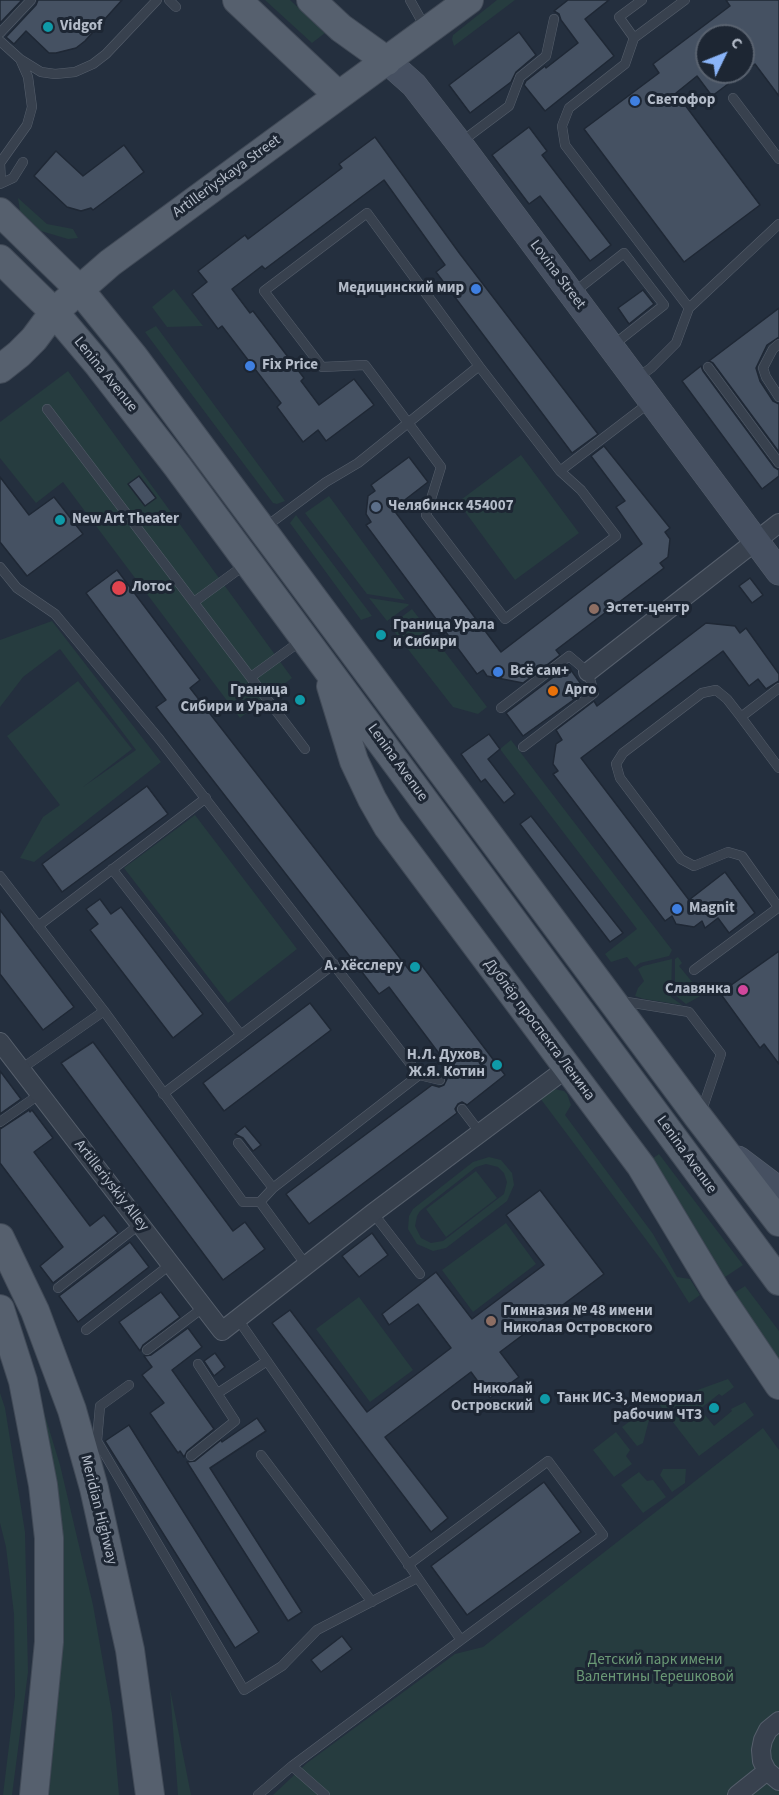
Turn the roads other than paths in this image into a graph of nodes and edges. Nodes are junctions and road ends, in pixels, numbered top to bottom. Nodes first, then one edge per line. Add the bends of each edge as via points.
1 (31, 0) edge
2 (157, 0) edge
3 (237, 0) edge
4 (311, 0) edge
5 (410, 0) edge
6 (469, 0) edge
7 (642, 0) edge
8 (685, 0) edge
9 (554, 19) dead end
10 (428, 31) junction
11 (0, 33) edge
12 (634, 38) junction
13 (0, 41) edge
14 (20, 59) junction
15 (387, 61) junction
16 (338, 95) junction
17 (733, 99) dead end
18 (459, 143) junction
19 (779, 159) edge
20 (23, 162) dead end
21 (1, 183) edge
22 (0, 212) edge
23 (779, 224) edge
24 (0, 259) edge
25 (79, 289) junction
26 (571, 294) junction
27 (689, 308) junction
28 (54, 312) junction
29 (779, 344) edge
30 (610, 347) junction
31 (479, 366) junction
32 (708, 366) dead end
33 (0, 369) edge
34 (635, 379) junction
35 (779, 397) edge
36 (651, 402) junction
37 (47, 409) dead end
38 (409, 423) junction
39 (779, 463) edge
40 (560, 471) junction
41 (779, 523) edge
42 (262, 530) junction
43 (756, 541) junction
44 (248, 562) junction
45 (0, 567) edge
46 (779, 572) edge
47 (195, 602) junction
48 (304, 638) junction
49 (324, 664) junction
50 (588, 672) junction
51 (251, 678) junction
52 (779, 688) edge
53 (501, 708) dead end
54 (741, 717) junction
55 (523, 747) dead end
56 (305, 748) dead end
57 (779, 768) edge
58 (206, 798) junction
59 (112, 869) junction
60 (0, 876) edge
61 (779, 907) edge
62 (38, 926) junction
63 (334, 964) junction
64 (694, 970) dead end
65 (612, 1000) junction
66 (104, 1011) junction
67 (241, 1035) junction
68 (3, 1051) edge
69 (567, 1068) junction
70 (21, 1070) junction
71 (419, 1075) junction
72 (440, 1080) dead end
73 (40, 1094) junction
74 (163, 1094) junction
75 (462, 1109) dead end
76 (699, 1118) junction
77 (0, 1122) edge
78 (481, 1134) junction
79 (238, 1143) dead end
80 (720, 1146) junction
81 (273, 1188) junction
82 (779, 1188) edge
83 (260, 1202) junction
84 (373, 1213) junction
85 (779, 1222) edge
86 (140, 1224) junction
87 (0, 1238) edge
88 (171, 1264) junction
89 (306, 1265) junction
90 (420, 1274) dead end
91 (776, 1276) edge
92 (58, 1288) dead end
93 (204, 1307) junction
94 (0, 1309) edge
95 (237, 1318) junction
96 (86, 1330) dead end
97 (147, 1350) dead end
98 (267, 1361) junction
99 (198, 1364) dead end
100 (779, 1384) edge
101 (129, 1385) dead end
102 (218, 1393) junction
103 (261, 1455) dead end
104 (191, 1456) dead end
105 (408, 1565) junction
106 (417, 1578) junction
107 (372, 1602) junction
108 (461, 1640) junction
109 (779, 1721) edge
110 (292, 1766) junction
111 (773, 1776) edge
112 (34, 1795) edge
113 (150, 1795) edge
114 (258, 1795) edge
115 (325, 1795) edge
116 (737, 1795) edge

1 - 11 lane
2 - 14 lane via 106,54 85,69 41,72
3 - 16 main road
4 - 15 main road, Lovina Street via 341,28
5 - 10 lane
6 - 10 main road, Artilleriyskaya Street
7 - 12 lane via 619,17
8 - 12 lane
9 - 18 lane via 546,56 520,77 508,106
10 - 15 main road, Artilleriyskaya Street
12 - 27 lane via 625,64 568,108 562,126 566,145
13 - 14 lane
14 - 21 lane via 28,77 32,107 27,125 0,163
15 - 16 main road, Artilleriyskaya Street
15 - 18 street, Lovina Street via 414,85
16 - 25 main road, Artilleriyskaya Street
17 - 19 lane
18 - 26 street, Lovina Street
20 - 21 lane via 13,178
22 - 25 main road, Lenina Avenue
23 - 27 lane
24 - 28 main road, Lenina Avenue
25 - 28 main road, Artilleriyskaya Street
25 - 42 main road, Lenina Avenue
26 - 30 street, Lovina Street
26 - 30 lane via 624,253 664,305
27 - 34 lane via 676,343
28 - 33 main road, Artilleriyskaya Street via 34,339
28 - 44 main road, Lenina Avenue
29 - 35 lane via 764,368
30 - 34 street, Lovina Street
31 - 38 lane
31 - 38 lane via 368,213 264,291 322,367 365,366
31 - 40 lane
32 - 39 lane
34 - 36 street, Lovina Street
36 - 40 lane
36 - 43 street, Lovina Street
37 - 47 lane
38 - 40 lane via 441,467 426,515 505,619 616,536 581,490
38 - 42 lane via 358,464 326,482
41 - 43 street
42 - 65 main road, Lenina Avenue
43 - 46 street, Lovina Street
43 - 50 street
44 - 47 lane
44 - 48 main road, Lenina Avenue
45 - 58 lane via 16,588 55,614
47 - 51 lane
48 - 49 main road, Lenina Avenue
48 - 51 lane
49 - 69 main road, Дублёр проспекта Ленина via 354,761 388,827
49 - 91 main road, Lenina Avenue
50 - 53 lane via 569,656
50 - 55 lane via 594,693
51 - 56 lane
52 - 54 lane
54 - 57 lane
54 - 61 lane via 716,690 702,693 623,753 616,764 620,778 681,859 694,866 728,852 742,856
58 - 59 lane
58 - 63 lane
59 - 62 lane
59 - 67 lane
60 - 62 lane
61 - 64 lane
62 - 66 lane
63 - 67 lane
63 - 71 lane
65 - 76 main road, Lenina Avenue
65 - 76 lane via 689,1012 721,1054
66 - 70 lane
66 - 74 lane
67 - 74 lane
68 - 70 street, Artilleriyskiy Alley
69 - 78 street
69 - 100 main road, Дублёр проспекта Ленина via 641,1166 716,1291
70 - 73 street, Artilleriyskiy Alley
71 - 72 lane
71 - 81 lane
73 - 77 lane
73 - 86 street, Artilleriyskiy Alley
74 - 83 lane via 243,1202
75 - 78 lane
76 - 80 main road, Lenina Avenue
78 - 84 street
79 - 81 lane
80 - 82 street
80 - 85 main road, Lenina Avenue
81 - 83 lane
83 - 89 lane
84 - 89 street
84 - 90 lane
86 - 88 street, Artilleriyskiy Alley
86 - 92 lane
87 - 113 main road, Meridian Highway via 35,1311 72,1410 94,1488 130,1650
88 - 93 street, Artilleriyskiy Alley
88 - 96 lane
89 - 95 street
93 - 95 street, Artilleriyskiy Alley via 222,1331
93 - 97 lane
94 - 112 main road via 23,1382 49,1538 49,1642
95 - 98 lane
98 - 102 lane
98 - 105 lane
99 - 102 lane
101 - 107 lane via 100,1407 98,1441 244,1690 282,1666 317,1630
102 - 104 lane via 235,1421
103 - 107 lane
105 - 106 lane
105 - 108 lane via 548,1461 603,1535
106 - 107 lane
106 - 108 lane
108 - 110 lane
109 - 111 street via 768,1730 761,1750 762,1761
110 - 114 lane
110 - 115 lane
111 - 116 street

